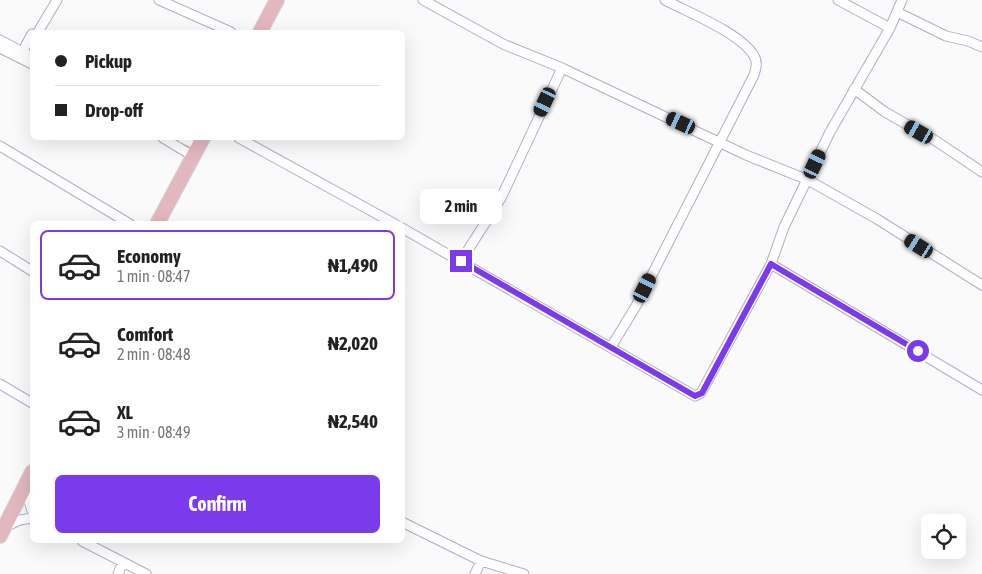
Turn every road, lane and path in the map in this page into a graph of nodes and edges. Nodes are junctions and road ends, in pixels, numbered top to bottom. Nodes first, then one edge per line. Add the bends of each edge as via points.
1 (52, 0) edge
2 (57, 0) edge
3 (159, 0) edge
4 (277, 0) edge
5 (424, 0) edge
6 (665, 0) edge
7 (838, 0) edge
8 (902, 0) edge
9 (896, 12) junction
10 (890, 28) junction
11 (35, 30) edge
12 (39, 30) edge
13 (226, 30) edge
14 (261, 30) edge
15 (0, 40) edge
16 (30, 43) edge
17 (982, 47) edge
18 (0, 48) edge
19 (26, 56) edge
20 (562, 68) junction
21 (854, 89) junction
22 (171, 140) edge
23 (186, 140) edge
24 (243, 140) edge
25 (720, 141) junction
26 (0, 146) edge
27 (198, 147) edge
28 (982, 172) edge
29 (808, 180) junction
30 (125, 221) edge
31 (159, 221) edge
32 (390, 221) edge
33 (405, 230) edge
34 (0, 252) edge
35 (461, 261) junction
36 (771, 264) junction
37 (30, 270) edge
38 (982, 285) edge
39 (611, 348) junction
40 (0, 384) edge
41 (982, 390) edge
42 (30, 402) edge
43 (30, 476) edge
44 (24, 488) junction
45 (30, 505) edge
46 (30, 518) edge
47 (405, 523) edge
48 (2, 532) edge
49 (86, 543) edge
50 (482, 561) junction
51 (123, 562) junction
52 (118, 574) edge
53 (146, 574) edge
54 (475, 574) edge
55 (524, 574) edge

1 - 11 street
2 - 12 street
3 - 13 street
4 - 14 main road
5 - 20 street via 504,44
6 - 25 street via 724,31 742,43 755,58 754,75
7 - 10 street
8 - 9 street
9 - 10 street
9 - 17 street via 946,36
10 - 21 street
15 - 19 street
16 - 19 street
18 - 19 street
20 - 25 street
20 - 35 street via 501,198
21 - 28 street
21 - 29 street
22 - 27 street
23 - 27 street
24 - 32 street
25 - 29 street
25 - 39 street via 636,306
26 - 30 street
27 - 31 main road
29 - 36 street via 784,227
29 - 38 street
33 - 35 street
34 - 37 street
35 - 39 street
36 - 39 street via 702,393 695,396
36 - 41 street
40 - 42 street
43 - 44 main road
44 - 45 street
44 - 48 main road
46 - 48 street via 20,520
47 - 50 street
49 - 51 street
50 - 54 street
50 - 55 street
51 - 52 street
51 - 53 street

